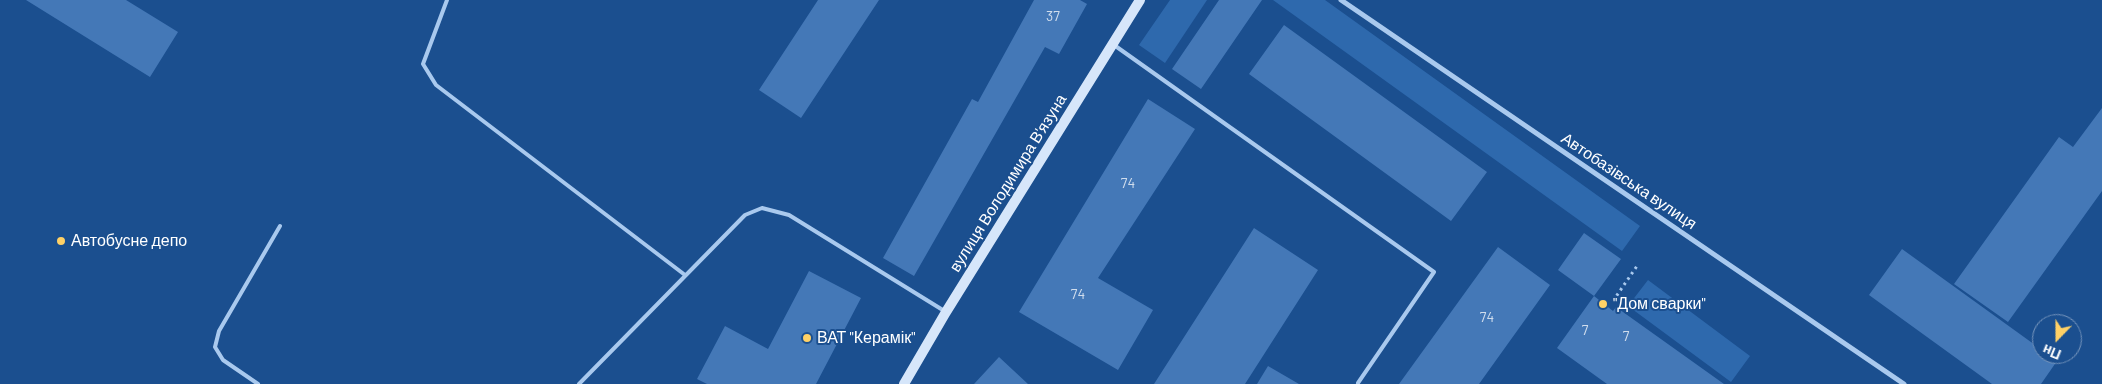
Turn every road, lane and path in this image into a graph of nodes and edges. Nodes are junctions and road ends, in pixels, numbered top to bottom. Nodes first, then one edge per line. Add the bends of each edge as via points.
1 (447, 0) edge
2 (1140, 0) edge
3 (1340, 0) edge
4 (1112, 44) junction
5 (280, 226) dead end
6 (1637, 266) dead end
7 (686, 275) junction
8 (1613, 301) dead end
9 (946, 312) junction
10 (1358, 383) edge
11 (258, 384) edge
12 (579, 384) edge
13 (904, 384) edge
14 (1904, 384) edge

1 - 7 lane via 423,64 436,85
2 - 4 main road, вулиця Володимира В'язуна
3 - 14 street, Автобазівська вулиця
4 - 9 main road, вулиця Володимира В'язуна
4 - 10 lane via 1434,272
5 - 11 lane via 219,331 215,347 223,360
6 - 8 path
7 - 9 lane via 744,214 762,208 789,215
7 - 12 lane
9 - 13 main road, вулиця Володимира В'язуна

